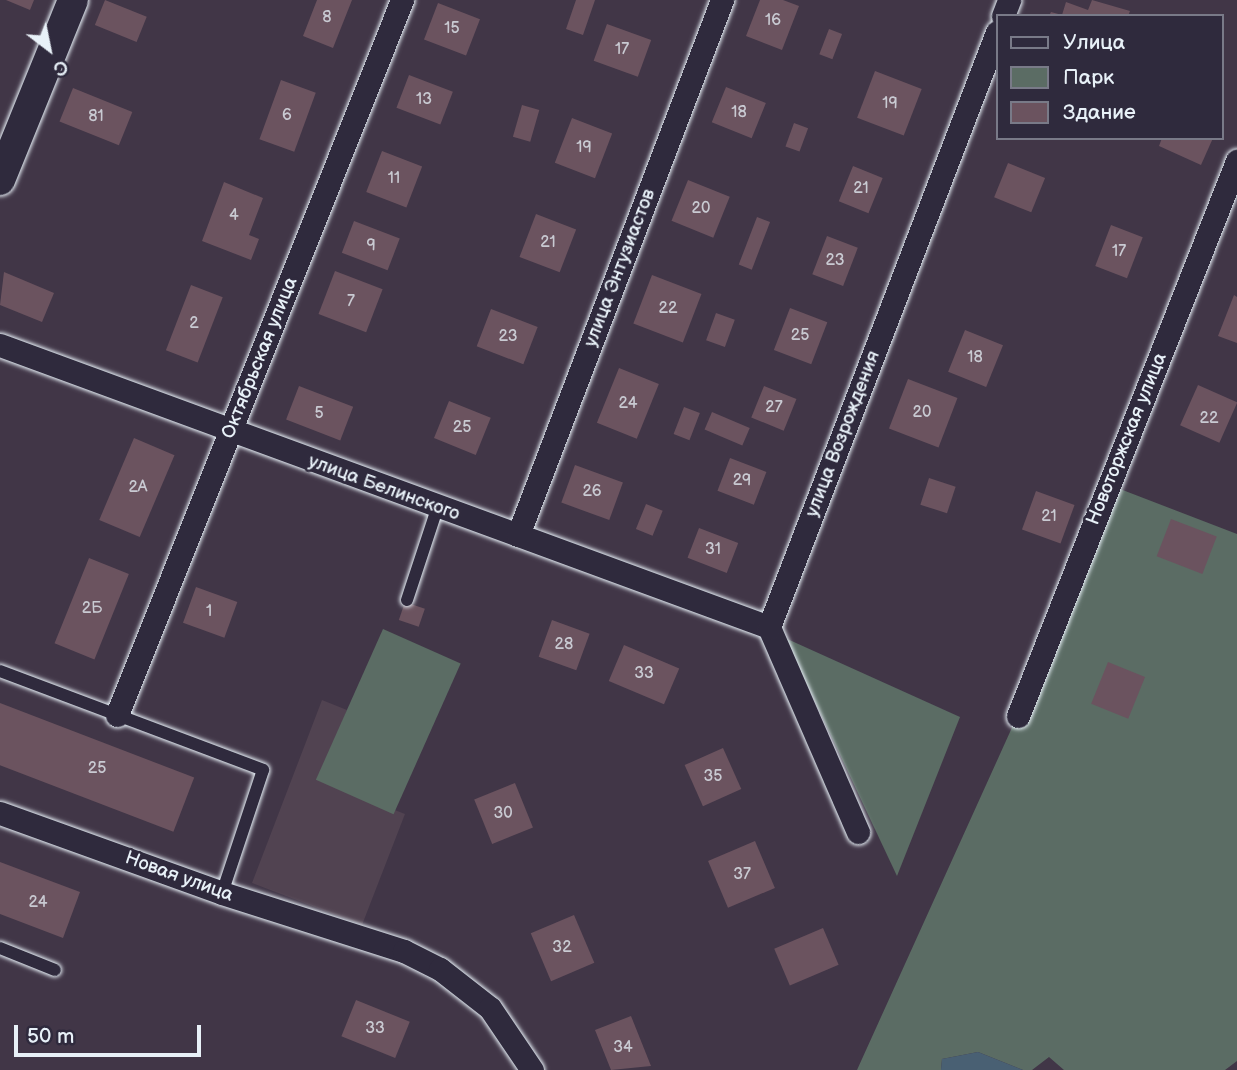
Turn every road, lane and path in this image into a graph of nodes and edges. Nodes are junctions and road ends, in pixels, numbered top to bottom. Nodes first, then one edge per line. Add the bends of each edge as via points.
1 (74, 0) edge
2 (402, 0) edge
3 (722, 0) edge
4 (996, 35) edge
5 (1237, 161) edge
6 (0, 180) edge
7 (0, 345) edge
8 (230, 432) junction
9 (437, 509) junction
10 (518, 535) junction
11 (407, 600) dead end
12 (769, 627) junction
13 (0, 671) edge
14 (117, 715) junction
15 (1018, 716) dead end
16 (0, 813) edge
17 (859, 832) dead end
18 (222, 892) junction
19 (0, 948) edge
20 (55, 970) dead end
21 (532, 1070) edge

1 - 6 street
2 - 8 street, Октябрьская улица
3 - 10 street, улица Энтузиастов
4 - 12 street, улица Возрождения
5 - 15 street, Новоторжская улица
7 - 8 street, улица Белинского
8 - 9 street, улица Белинского
8 - 14 street, Октябрьская улица
9 - 10 street, улица Белинского
9 - 11 lane
10 - 12 street, улица Белинского
12 - 17 street
13 - 14 lane
14 - 18 lane via 263,771
16 - 18 street, Новая улица
18 - 21 street, Новая улица via 404,951 467,988 490,1008
19 - 20 lane

